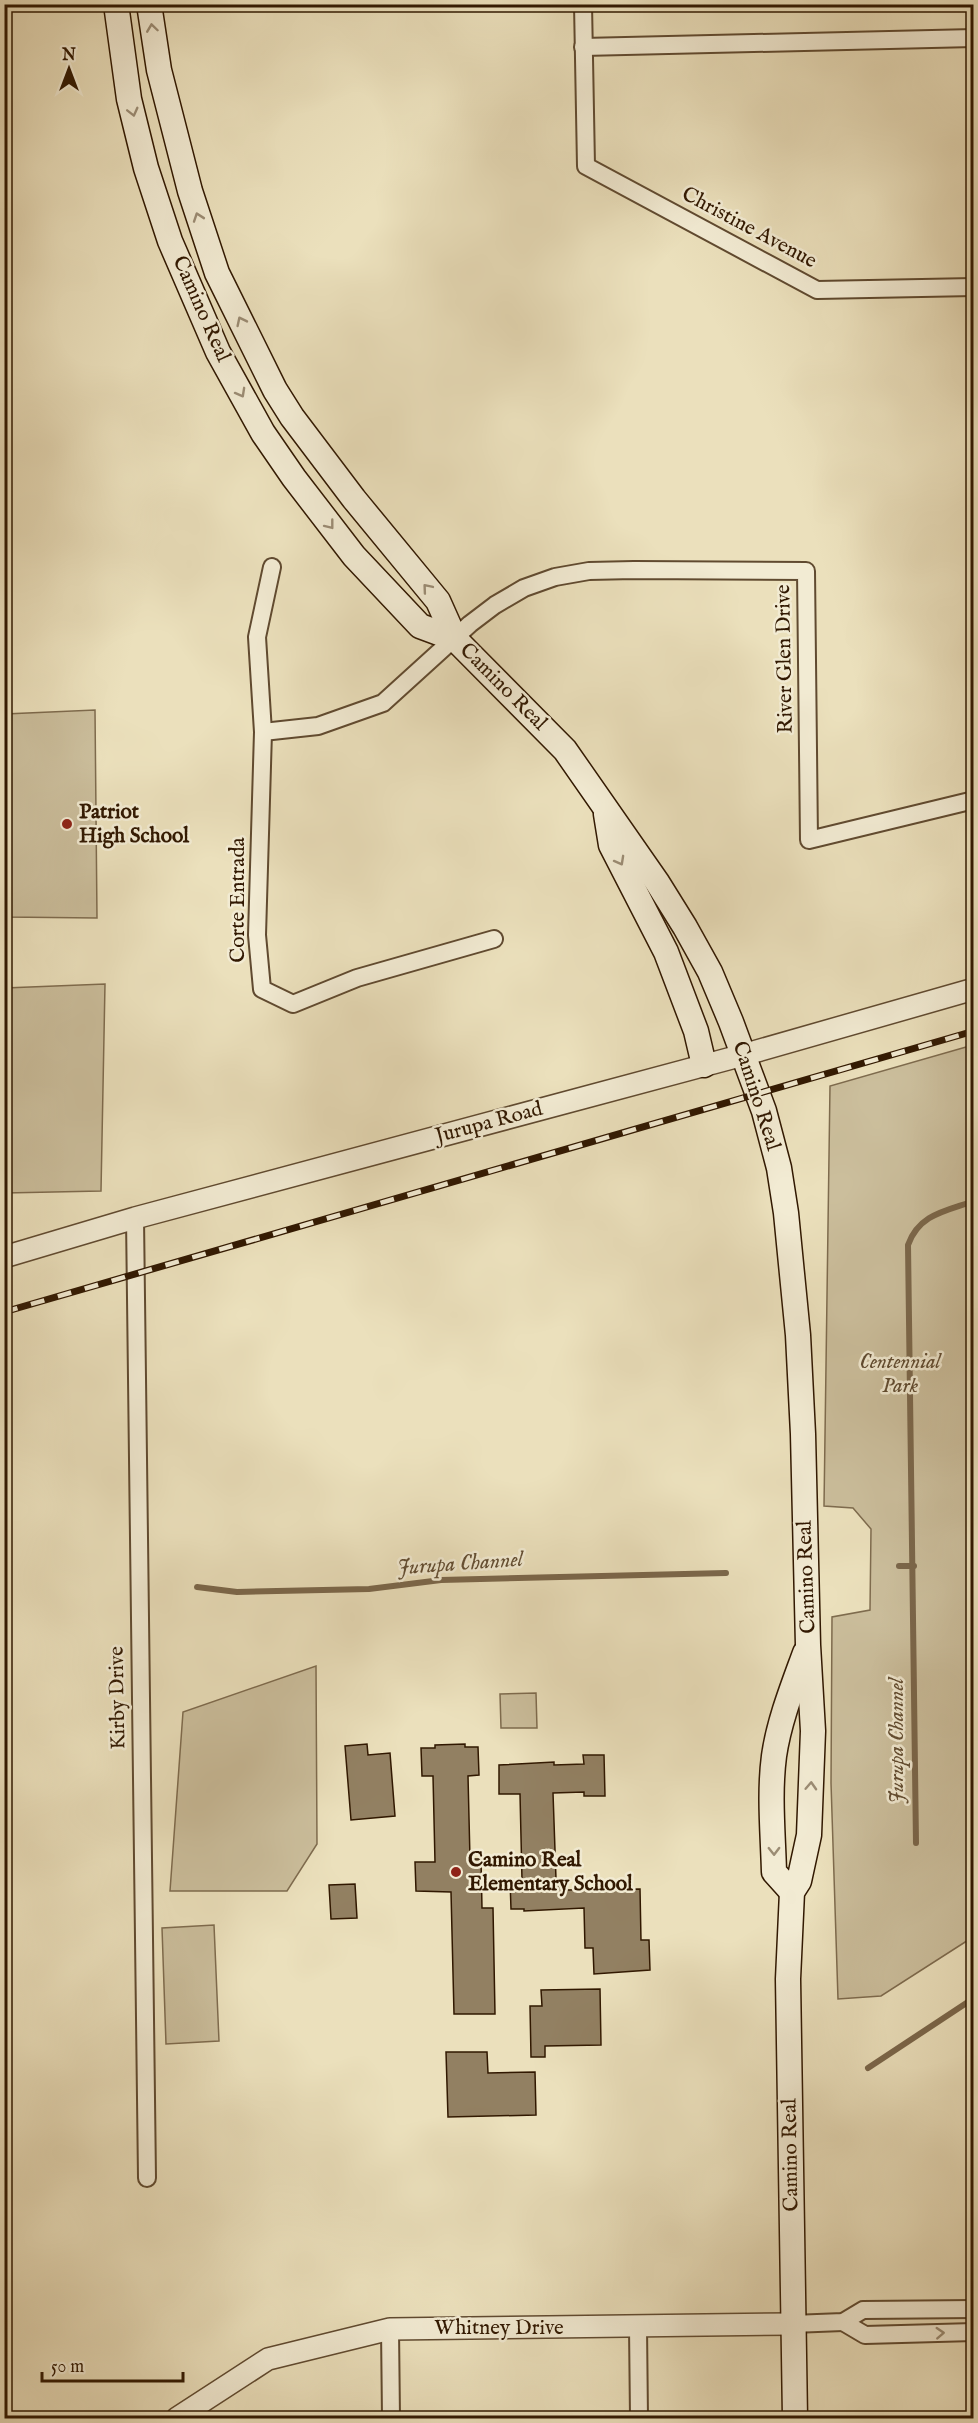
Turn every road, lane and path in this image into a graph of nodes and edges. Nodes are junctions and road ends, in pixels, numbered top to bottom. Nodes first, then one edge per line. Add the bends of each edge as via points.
1 (116, 4) edge
2 (149, 4) edge
3 (583, 4) edge
4 (974, 38) edge
5 (583, 47) junction
6 (124, 54) junction
7 (182, 163) junction
8 (974, 287) edge
9 (272, 567) dead end
10 (455, 639) junction
11 (263, 732) junction
12 (974, 800) edge
13 (605, 805) junction
14 (494, 939) dead end
15 (974, 989) edge
16 (743, 1055) junction
17 (704, 1065) junction
18 (135, 1218) junction
19 (4, 1257) edge
20 (808, 1645) junction
21 (792, 1892) junction
22 (147, 2178) dead end
23 (912, 2308) junction
24 (974, 2309) edge
25 (843, 2322) junction
26 (792, 2324) junction
27 (638, 2327) junction
28 (390, 2329) junction
29 (974, 2332) edge
30 (911, 2335) junction
31 (177, 2418) edge
32 (391, 2418) edge
33 (639, 2418) edge
34 (795, 2418) edge

1 - 6 main road, Camino Real
7 -> 2 main road, Camino Real via 159,70
3 - 5 street
4 - 5 street
5 - 8 street, Christine Avenue via 586,166 817,290
6 - 7 main road via 142,66 165,150
6 -> 10 main road, Camino Real via 129,99 143,157 170,241 218,352 263,433 354,556 420,626
10 -> 7 main road, Camino Real via 438,601 354,499 275,390 217,273
9 - 11 street, Corte Entrada via 257,637
10 - 11 street via 382,703 318,726
10 - 12 street, River Glen Drive via 495,605 524,588 555,577 590,571 806,571 810,840
10 - 13 main road, Camino Real via 565,750
11 - 14 street, Corte Entrada via 256,934 262,988 293,1004 357,978
13 - 16 main road, Camino Real via 657,882 710,972
13 -> 17 main road via 611,845 666,952 696,1030
15 - 16 street, Jurupa Road
16 - 17 street, Jurupa Road
16 - 20 main road, Camino Real via 767,1122 786,1213 798,1335
17 - 18 street, Jurupa Road
18 - 19 street, Jurupa Road
18 - 22 street, Kirby Drive
21 -> 20 main road, Camino Real via 799,1881 809,1835 813,1731
20 -> 21 main road, Camino Real via 774,1755 774,1872
21 - 26 main road, Camino Real via 788,1979
23 - 24 street, Whitney Drive
23 - 25 street, Whitney Drive via 863,2310
23 - 30 street
25 - 26 street, Whitney Drive
25 - 30 street, Whitney Drive via 865,2335
26 - 27 street, Whitney Drive
26 - 34 main road, Camino Real
27 - 28 street, Whitney Drive
27 - 33 street
28 - 31 street, Whitney Drive via 268,2359
28 - 32 street
30 -> 29 street, Whitney Drive

